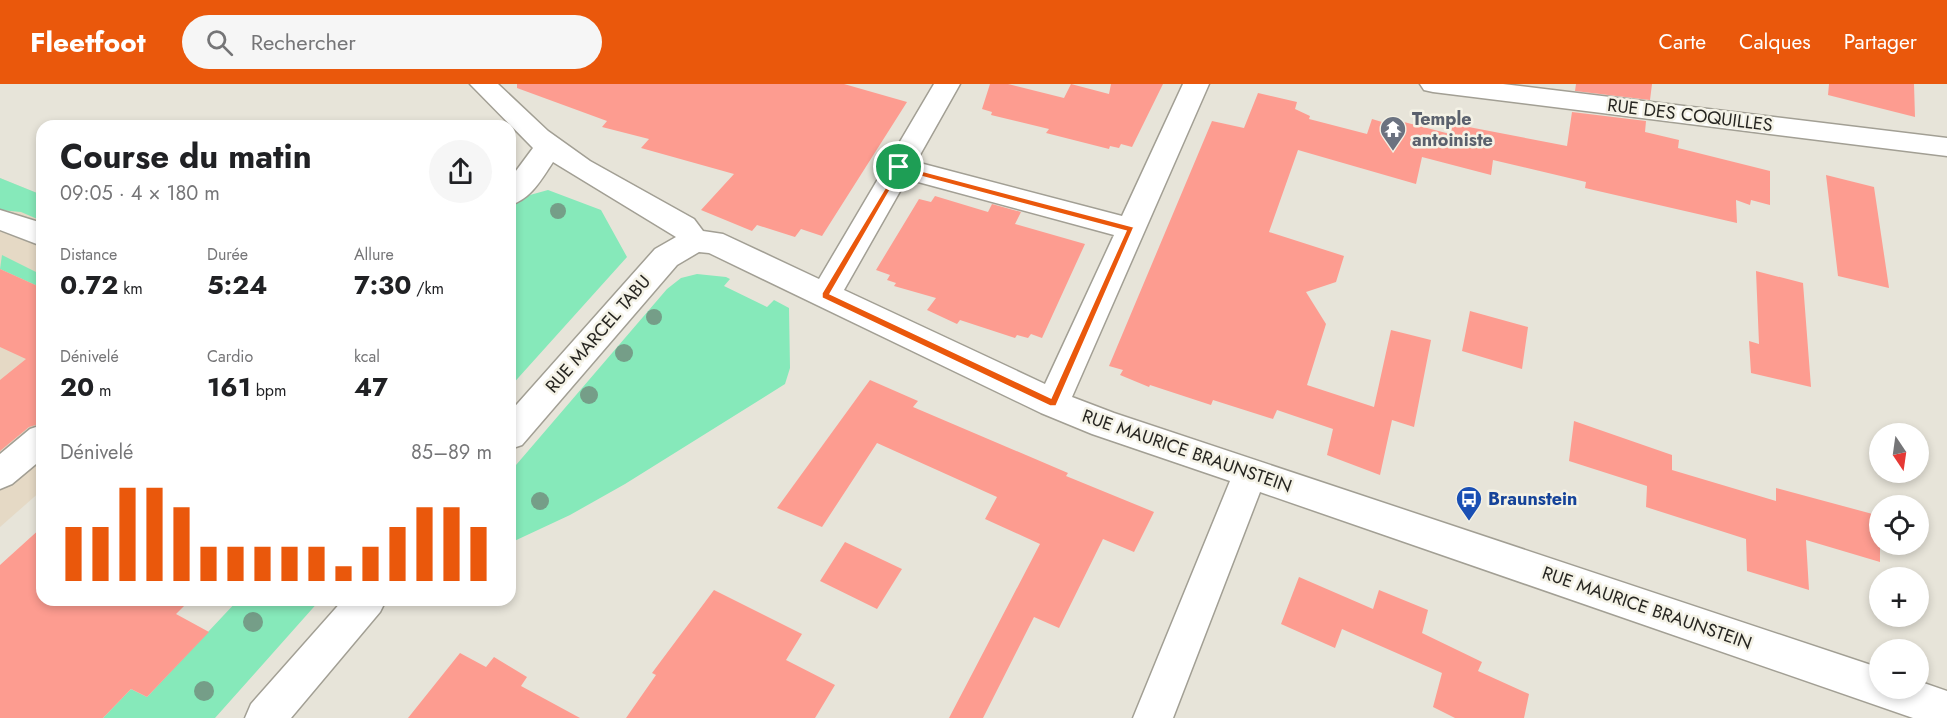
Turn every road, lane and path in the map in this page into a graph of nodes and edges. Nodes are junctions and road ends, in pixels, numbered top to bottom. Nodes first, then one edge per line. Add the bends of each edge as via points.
1 (483, 84) edge
2 (947, 84) edge
3 (1196, 84) edge
4 (1433, 84) edge
5 (549, 146) junction
6 (1947, 147) edge
7 (899, 167) junction
8 (516, 190) edge
9 (0, 220) edge
10 (1131, 229) junction
11 (36, 232) edge
12 (694, 241) junction
13 (825, 296) junction
14 (1053, 403) junction
15 (516, 428) edge
16 (36, 444) edge
17 (0, 474) edge
18 (1250, 474) junction
19 (362, 606) edge
20 (1869, 683) edge
21 (1914, 699) edge
22 (1947, 711) edge
23 (265, 718) edge
24 (1153, 718) edge

1 - 5 street
2 - 7 street
3 - 10 street
4 - 6 street, RUE DES COQUILLES
5 - 8 street
5 - 12 street via 631,199 684,226
7 - 10 street
7 - 13 street
9 - 11 street
10 - 14 street
12 - 13 street, RUE MAURICE BRAUNSTEIN via 726,246
12 - 15 street, RUE MARCEL TABU via 666,256
13 - 14 street, RUE MAURICE BRAUNSTEIN
14 - 18 street, RUE MAURICE BRAUNSTEIN
16 - 17 street
18 - 20 street, RUE MAURICE BRAUNSTEIN
18 - 24 street
19 - 23 street
21 - 22 street

